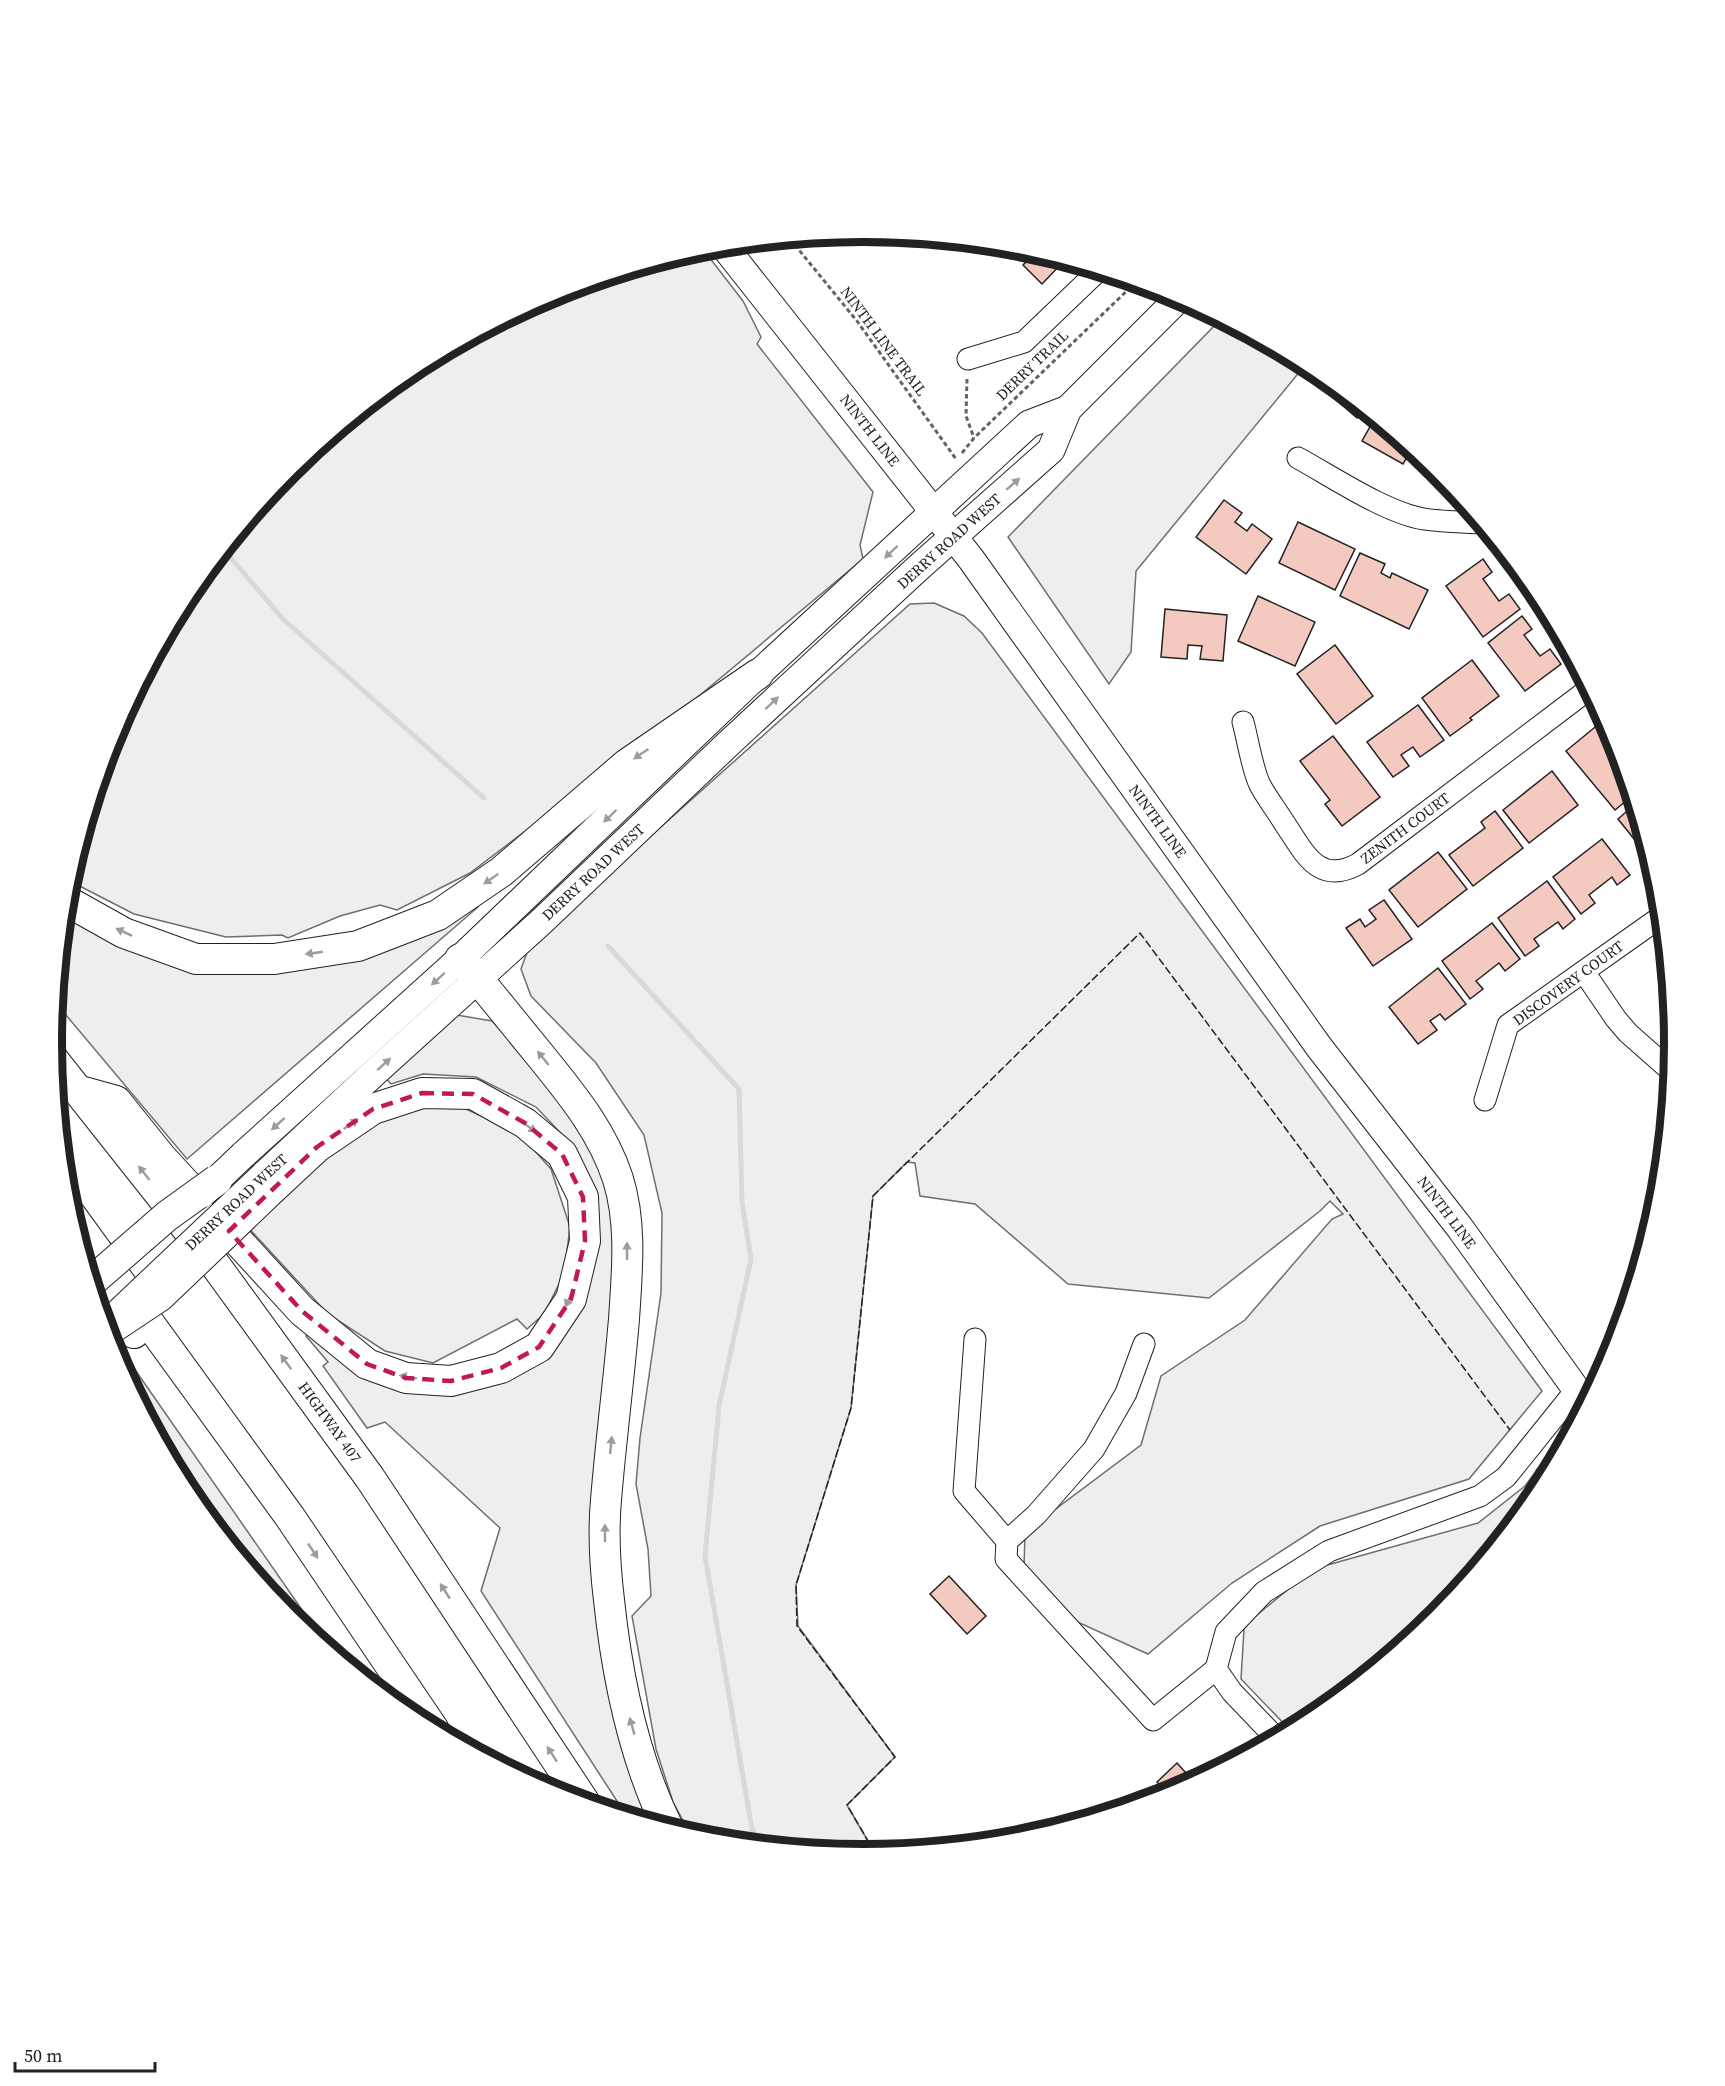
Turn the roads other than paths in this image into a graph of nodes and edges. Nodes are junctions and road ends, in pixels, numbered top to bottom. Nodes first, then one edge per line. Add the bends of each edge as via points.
1 (730, 253) edge
2 (1093, 276) edge
3 (1172, 305) edge
4 (968, 359) road end
5 (1068, 409) junction
6 (1298, 458) dead end
7 (935, 513) junction
8 (1471, 522) edge
9 (953, 536) junction
10 (758, 674) junction
11 (1583, 693) edge
12 (1243, 722) dead end
13 (74, 905) edge
14 (1654, 922) edge
15 (469, 969) junction
16 (1584, 972) junction
17 (1663, 1064) edge
18 (63, 1070) edge
19 (80, 1091) junction
20 (1485, 1100) dead end
21 (217, 1180) junction
22 (269, 1182) junction
23 (86, 1235) edge
24 (97, 1277) edge
25 (101, 1289) edge
26 (103, 1297) edge
27 (111, 1320) edge
28 (114, 1327) edge
29 (975, 1339) dead end
30 (1144, 1344) dead end
31 (1581, 1396) edge
32 (290, 1517) junction
33 (1007, 1541) junction
34 (1216, 1669) junction
35 (422, 1712) edge
36 (1271, 1732) edge
37 (577, 1791) edge
38 (664, 1819) edge

1 - 7 main road, NINTH LINE
2 - 4 street via 1024,342
3 - 5 main road, DERRY ROAD WEST
5 - 7 main road, DERRY ROAD WEST via 1029,424
9 -> 5 main road, DERRY ROAD WEST via 1051,450
6 - 8 street via 1404,514
7 - 9 main road, NINTH LINE
7 -> 10 main road, DERRY ROAD WEST
15 -> 9 main road, DERRY ROAD WEST
9 - 31 main road, NINTH LINE via 1319,1047 1460,1228
10 -> 13 highway via 627,764 501,872 438,915 358,946 274,958 196,959 124,933
10 -> 15 main road, DERRY ROAD WEST
11 - 12 street, ZENITH COURT via 1345,871 1316,866 1305,854 1259,784
14 - 16 street, DISCOVERY COURT
15 -> 21 main road, DERRY ROAD WEST, bridge
22 -> 15 main road, DERRY ROAD WEST
38 -> 15 highway via 648,1782 628,1711 614,1643 605,1566 605,1503 621,1359 627,1219 605,1145 580,1105
16 - 17 street via 1628,1033
16 - 20 street, DISCOVERY COURT via 1508,1025
18 - 19 highway, HIGHWAY 407
22 -> 19 highway via 373,1109 422,1093 473,1094 525,1123 562,1154 583,1197 585,1241 571,1299 539,1347 501,1368 451,1381 406,1378 367,1365 303,1311 161,1157 116,1101
37 -> 19 highway, HIGHWAY 407 via 370,1478 208,1255
21 - 24 highway, bridge via 167,1216
21 - 25 main road, DERRY ROAD WEST, bridge
22 - 27 main road, DERRY ROAD WEST, bridge
22 - 28 highway, bridge via 160,1296
23 - 32 highway
26 - 32 highway
29 - 33 street via 964,1491
30 - 33 street via 1126,1393 1094,1449 1036,1515
31 - 34 street via 1506,1477 1480,1496 1329,1551 1264,1592 1226,1632
32 -> 35 highway
33 - 34 street via 1006,1559 1153,1720
34 - 36 street

